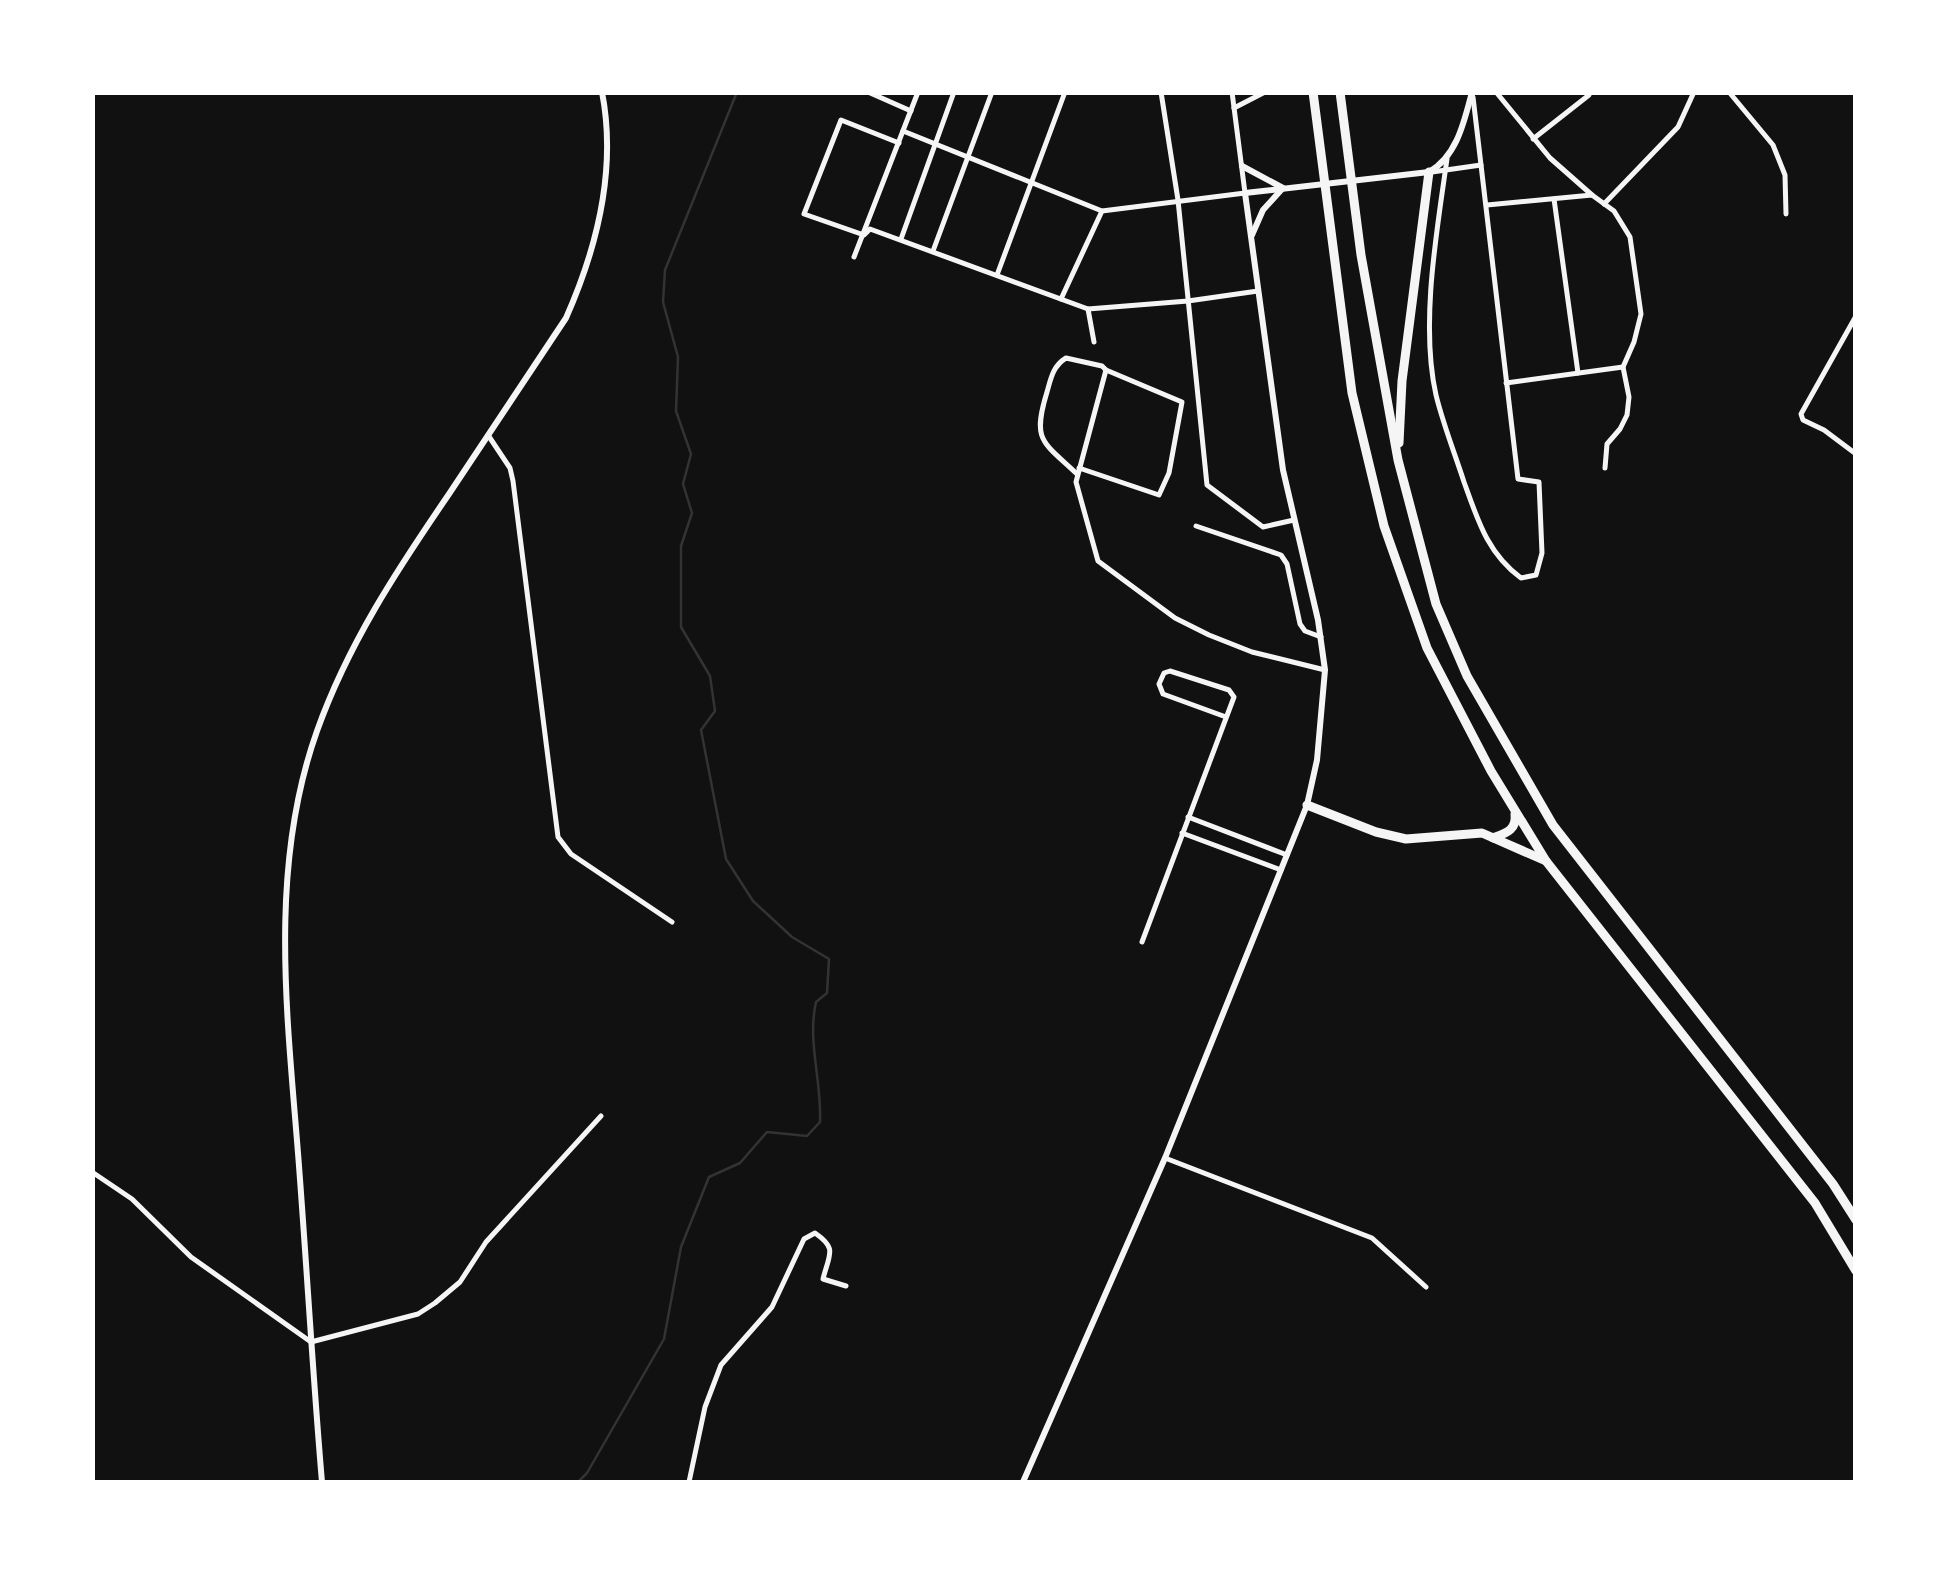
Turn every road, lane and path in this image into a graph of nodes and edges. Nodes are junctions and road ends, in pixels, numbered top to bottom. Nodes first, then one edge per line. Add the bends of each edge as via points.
1 (602, 92) edge
2 (868, 92) edge
3 (918, 92) edge
4 (954, 92) edge
5 (992, 92) edge
6 (1065, 92) edge
7 (1100, 92) edge
8 (1134, 92) edge
9 (1161, 92) edge
10 (1232, 92) edge
11 (1265, 92) edge
12 (1313, 92) edge
13 (1340, 92) edge
14 (1472, 92) edge
15 (1496, 92) edge
16 (1694, 92) edge
17 (1728, 92) edge
18 (1589, 95) edge
19 (1234, 108) junction
20 (911, 111) junction
21 (903, 131) junction
22 (1532, 139) junction
23 (898, 143) junction
24 (934, 146) junction
25 (1448, 156) junction
26 (970, 160) junction
27 (1481, 164) junction
28 (1242, 166) junction
29 (1445, 171) junction
30 (1430, 172) junction
31 (1032, 182) junction
32 (1283, 188) junction
33 (1245, 193) junction
34 (1592, 195) junction
35 (1554, 198) junction
36 (1178, 200) junction
37 (1604, 204) junction
38 (1487, 206) junction
39 (1102, 211) junction
40 (1786, 214) dead end
41 (864, 235) junction
42 (1251, 236) junction
43 (901, 240) junction
44 (933, 251) junction
45 (854, 257) dead end
46 (996, 275) junction
47 (1258, 291) junction
48 (1062, 299) junction
49 (1188, 301) junction
50 (1088, 309) junction
51 (1856, 316) edge
52 (1094, 342) dead end
53 (1623, 367) junction
54 (1106, 370) junction
55 (1578, 373) junction
56 (1506, 383) junction
57 (488, 435) junction
58 (1856, 454) edge
59 (1398, 460) junction
60 (1605, 468) dead end
61 (1078, 471) junction
62 (1294, 520) junction
63 (1196, 526) dead end
64 (1321, 637) junction
65 (1326, 670) junction
66 (1226, 717) junction
67 (1307, 805) junction
68 (1514, 808) junction
69 (1188, 817) junction
70 (1182, 832) junction
71 (1493, 838) junction
72 (1287, 855) junction
73 (1546, 861) junction
74 (1281, 870) junction
75 (672, 922) dead end
76 (1142, 942) dead end
77 (601, 1116) dead end
78 (1164, 1158) junction
79 (92, 1172) edge
80 (1856, 1218) edge
81 (1856, 1271) edge
82 (846, 1286) dead end
83 (1426, 1287) dead end
84 (311, 1342) junction
85 (322, 1482) edge
86 (689, 1482) edge
87 (1022, 1482) edge

1 - 57 main road via 607,170 586,272 566,318
2 - 20 street
3 - 20 street
4 - 24 street
5 - 26 street
6 - 31 street
7 - 8 street
9 - 36 street
10 - 19 street
11 - 19 street
12 - 68 highway via 1352,393 1384,526 1428,648
13 - 59 highway via 1360,255
14 - 25 main road
14 - 27 street
15 - 22 street
16 - 37 street via 1678,127
17 - 40 street via 1772,146 1785,174
18 - 22 street
19 - 28 street
20 - 21 street
21 - 23 street
21 - 24 street
22 - 34 street
23 - 41 street
23 - 41 street via 841,120 804,214
24 - 26 street
24 - 43 street
25 - 29 street
25 - 30 main road
26 - 31 street
26 - 44 street
27 - 29 street
27 - 38 street
28 - 32 main road
28 - 33 street
29 - 30 street
29 - 56 street via 1433,266 1436,394 1475,512 1499,562 1521,578 1536,574 1542,553 1538,482 1518,479
30 - 32 main road
30 - 59 highway
31 - 39 street
31 - 46 street
32 - 33 main road
32 - 42 main road
33 - 36 street
33 - 42 main road
34 - 35 street
34 - 37 street
35 - 38 street
35 - 55 street
36 - 39 street
36 - 49 street
37 - 53 street via 1630,236 1641,314
38 - 56 street
39 - 48 street
41 - 43 street via 870,229
41 - 45 street
42 - 47 main road
43 - 44 street
44 - 46 street
46 - 48 street
47 - 49 street
47 - 62 main road
48 - 50 street
49 - 50 street
49 - 62 street via 1208,485 1263,527
50 - 52 street
51 - 58 street via 1802,414
53 - 55 street
53 - 60 street via 1626,415 1607,444
54 - 61 street
54 - 61 street via 1060,360 1040,414 1040,436
54 - 61 street via 1182,402 1168,473 1159,495
55 - 56 street
57 - 75 street via 513,481 558,837 571,854
57 - 84 main road via 381,594 347,658 298,797 286,891 288,1010
59 - 80 highway via 1436,604 1467,676 1552,825
61 - 65 street via 1098,561 1209,636
62 - 64 main road
63 - 64 street via 1280,555 1300,624
64 - 65 main road
65 - 67 main road
66 - 66 street via 1232,692 1164,673 1163,694
66 - 69 street
67 - 71 highway via 1406,839 1460,833
67 - 72 main road
68 - 71 highway via 1512,830
68 - 73 highway
69 - 70 street
69 - 72 street
70 - 74 street
70 - 76 street
71 - 73 highway
72 - 74 main road
73 - 81 highway via 1815,1203
74 - 78 main road
77 - 84 street via 435,1303 418,1314
78 - 83 street via 1372,1238
78 - 87 main road
79 - 84 street via 132,1199 191,1257
82 - 86 street via 823,1278 829,1243 815,1233 804,1239 772,1307 721,1364
84 - 85 main road

